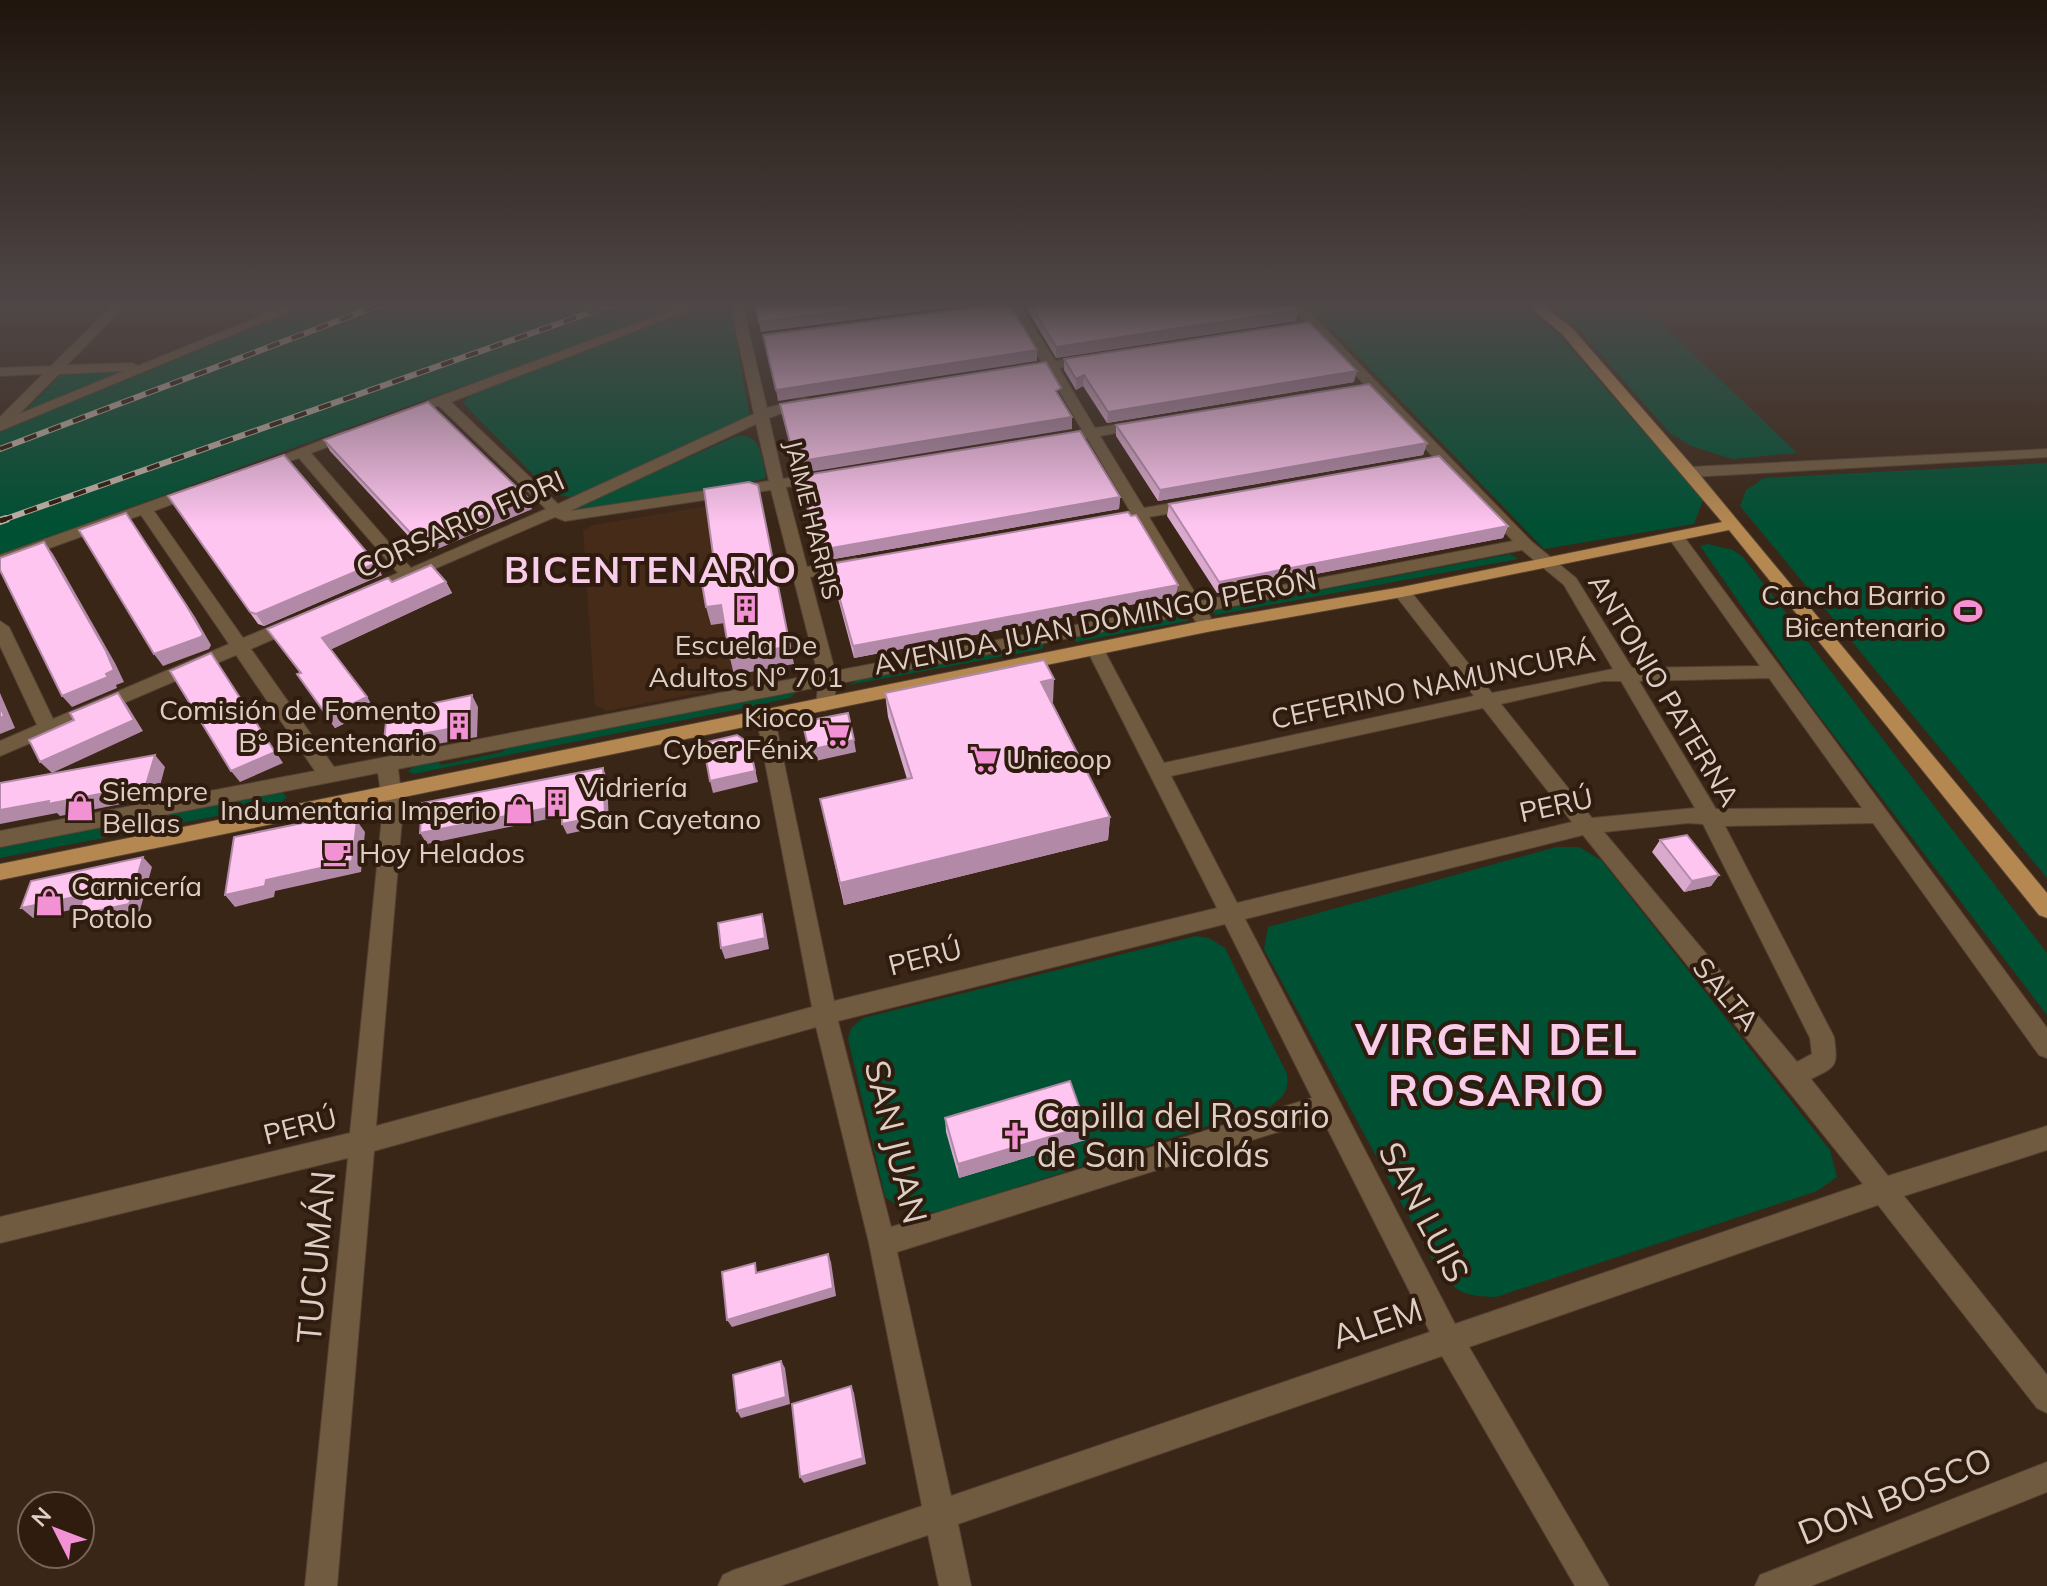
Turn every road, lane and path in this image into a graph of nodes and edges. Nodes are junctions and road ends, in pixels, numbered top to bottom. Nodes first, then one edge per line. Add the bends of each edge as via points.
1 (49, 377) edge
2 (122, 377) edge
3 (506, 377) edge
4 (756, 377) edge
5 (1057, 377) edge
6 (1356, 377) edge
7 (1607, 377) edge
8 (826, 399) edge
9 (442, 401) junction
10 (414, 411) edge
11 (762, 417) junction
12 (1154, 423) edge
13 (0, 426) edge
14 (372, 426) edge
15 (1091, 433) junction
16 (1044, 441) edge
17 (302, 452) junction
18 (2047, 453) edge
19 (245, 472) edge
20 (1690, 472) junction
21 (840, 474) edge
22 (216, 482) edge
23 (777, 484) junction
24 (1215, 500) edge
25 (144, 508) junction
26 (554, 510) junction
27 (1139, 514) junction
28 (1093, 522) edge
29 (1731, 525) junction
30 (1676, 537) junction
31 (1525, 544) junction
32 (878, 559) edge
33 (0, 561) edge
34 (1548, 564) junction
35 (801, 573) junction
36 (408, 575) junction
37 (1402, 592) junction
38 (352, 599) edge
39 (1196, 607) junction
40 (309, 617) edge
41 (1207, 626) junction
42 (0, 627) edge
43 (1052, 636) junction
44 (239, 646) junction
45 (1096, 650) junction
46 (1062, 657) junction
47 (1771, 672) junction
48 (1626, 675) junction
49 (828, 677) junction
50 (1492, 702) junction
51 (825, 704) junction
52 (765, 715) junction
53 (48, 728) junction
54 (0, 749) edge
55 (387, 764) junction
56 (1156, 772) junction
57 (329, 775) junction
58 (301, 780) junction
59 (392, 791) junction
60 (298, 811) junction
61 (1876, 815) junction
62 (1708, 816) junction
63 (1587, 826) junction
64 (0, 839) edge
65 (0, 872) edge
66 (2047, 909) edge
67 (1227, 912) junction
68 (825, 1014) junction
69 (2047, 1047) edge
70 (1793, 1076) junction
71 (1326, 1105) junction
72 (2047, 1138) edge
73 (363, 1142) junction
74 (1884, 1190) junction
75 (0, 1230) edge
76 (882, 1243) junction
77 (1448, 1339) junction
78 (2047, 1398) edge
79 (2047, 1477) edge
80 (940, 1516) junction
81 (321, 1586) edge
82 (734, 1586) edge
83 (955, 1586) edge
84 (1593, 1586) edge
85 (1771, 1586) edge

1 - 13 street
2 - 13 street
3 - 9 street
4 - 11 street, JAIME HARRIS
5 - 15 street
6 - 31 street, ANTONIO PATERNA
7 - 20 main road
8 - 11 street, CORSARIO FIORI via 796,403
9 - 10 street
9 - 26 street
11 - 23 street, JAIME HARRIS
11 - 26 street, CORSARIO FIORI
12 - 15 street
14 - 17 street
15 - 16 street
15 - 27 street
17 - 19 street
17 - 36 street
18 - 20 street
20 - 29 main road
21 - 23 street
22 - 25 street
23 - 26 street via 577,517
23 - 35 street, JAIME HARRIS
24 - 27 street
25 - 33 street
25 - 44 street
26 - 36 street, CORSARIO FIORI
27 - 28 street
27 - 39 street
29 - 30 main road, AVENIDA JUAN DOMINGO PERÓN
29 - 66 main road
30 - 34 main road, AVENIDA JUAN DOMINGO PERÓN
30 - 47 street
31 - 34 street, ANTONIO PATERNA
31 - 39 street
32 - 35 street
34 - 37 main road, AVENIDA JUAN DOMINGO PERÓN
34 - 48 street, ANTONIO PATERNA via 1570,582
35 - 49 street, JAIME HARRIS
36 - 38 street, CORSARIO FIORI
37 - 41 main road, AVENIDA JUAN DOMINGO PERÓN
37 - 50 street, SALTA
39 - 41 street
39 - 43 street
40 - 44 street
41 - 45 main road, AVENIDA JUAN DOMINGO PERÓN
42 - 53 street
43 - 46 street
43 - 49 street
44 - 53 street
44 - 57 street
45 - 46 main road, AVENIDA JUAN DOMINGO PERÓN
45 - 56 street, SAN LUIS
46 - 51 main road, AVENIDA JUAN DOMINGO PERÓN
47 - 48 street, CEFERINO NAMUNCURÁ
47 - 61 street
48 - 50 street, CEFERINO NAMUNCURÁ via 1603,675
48 - 62 street, ANTONIO PATERNA
49 - 51 street, JAIME HARRIS
49 - 55 street
50 - 56 street, CEFERINO NAMUNCURÁ
50 - 63 street, SALTA
51 - 52 main road, AVENIDA JUAN DOMINGO PERÓN
52 - 59 main road, AVENIDA JUAN DOMINGO PERÓN
52 - 68 street, SAN JUAN
53 - 54 street
55 - 57 street
55 - 59 street, TUCUMÁN
56 - 67 street, SAN LUIS
57 - 58 street
58 - 60 street
58 - 64 street
59 - 60 main road, AVENIDA JUAN DOMINGO PERÓN
59 - 73 street, TUCUMÁN
60 - 65 main road, AVENIDA JUAN DOMINGO PERÓN
61 - 62 street, PERÚ
61 - 69 street
62 - 63 street, PERÚ
62 - 70 street, ANTONIO PATERNA via 1822,1037 1825,1060
63 - 67 street, PERÚ via 1267,908
63 - 70 street, SALTA
67 - 68 street, PERÚ
67 - 71 street, SAN LUIS
68 - 73 street, PERÚ
68 - 76 street, SAN JUAN
70 - 74 street, SALTA
71 - 76 street
71 - 77 street, SAN LUIS
72 - 74 street, ALEM
73 - 75 street, PERÚ
73 - 81 street, TUCUMÁN
74 - 77 street, ALEM
74 - 78 street, SALTA
76 - 80 street, SAN JUAN
77 - 80 street, ALEM
77 - 84 street, SAN LUIS
79 - 85 street, DON BOSCO
80 - 82 street, ALEM
80 - 83 street, SAN JUAN

